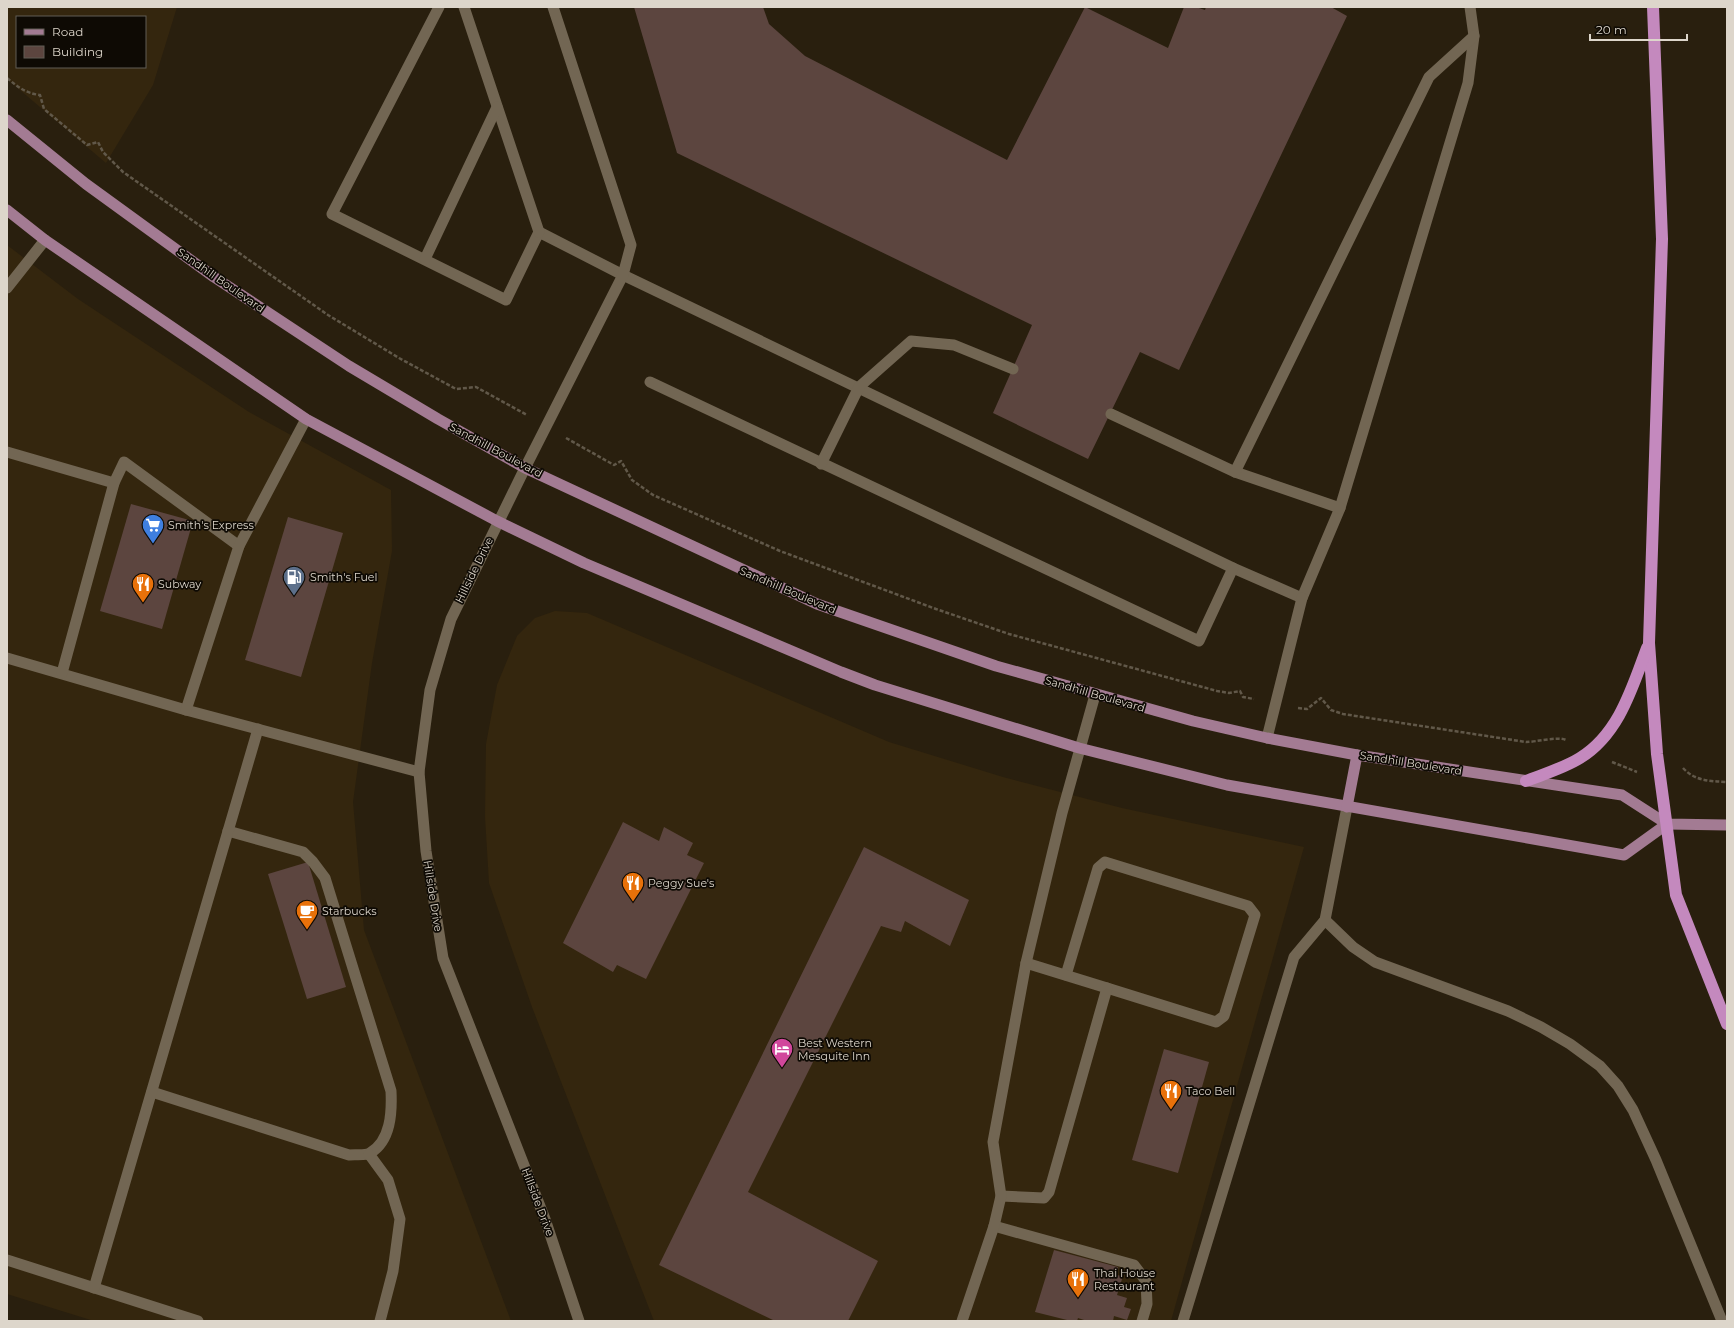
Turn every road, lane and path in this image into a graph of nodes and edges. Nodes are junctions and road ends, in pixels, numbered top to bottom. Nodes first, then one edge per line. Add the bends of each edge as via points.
1 (440, 7) edge
2 (464, 7) edge
3 (553, 7) edge
4 (1470, 7) edge
5 (1653, 7) edge
6 (1474, 36) junction
7 (7, 78) edge
8 (497, 107) junction
9 (7, 120) edge
10 (7, 210) edge
11 (540, 232) junction
12 (45, 240) junction
13 (425, 259) junction
14 (623, 275) junction
15 (7, 288) edge
16 (1012, 369) dead end
17 (650, 382) dead end
18 (859, 387) junction
19 (1111, 414) dead end
20 (306, 419) junction
21 (546, 426) junction
22 (7, 452) edge
23 (821, 464) junction
24 (525, 468) junction
25 (1235, 472) junction
26 (114, 484) junction
27 (1340, 508) junction
28 (498, 522) junction
29 (239, 546) junction
30 (1233, 568) junction
31 (1302, 598) junction
32 (1649, 643) junction
33 (7, 658) edge
34 (62, 674) junction
35 (1095, 695) junction
36 (1275, 705) junction
37 (186, 710) junction
38 (258, 729) junction
39 (1560, 737) dead end
40 (1267, 738) junction
41 (1079, 748) junction
42 (1357, 755) junction
43 (1681, 766) dead end
44 (419, 772) junction
45 (1526, 781) junction
46 (1727, 782) edge
47 (1347, 807) junction
48 (1667, 824) junction
49 (1727, 826) edge
50 (228, 831) junction
51 (1325, 920) junction
52 (1026, 963) junction
53 (1066, 975) junction
54 (1107, 988) junction
55 (1727, 1024) edge
56 (152, 1092) junction
57 (369, 1154) junction
58 (1001, 1196) junction
59 (994, 1226) junction
60 (7, 1260) edge
61 (94, 1288) junction
62 (198, 1321) edge
63 (380, 1321) edge
64 (579, 1321) edge
65 (962, 1321) edge
66 (1142, 1321) edge
67 (1183, 1321) edge
68 (1722, 1321) edge

1 - 13 main road via 332,214
2 - 8 main road
3 - 14 main road, Hillside Drive via 631,245
4 - 6 main road
5 - 32 highway via 1662,239
6 - 25 main road via 1429,77
6 - 27 main road via 1468,83
7 - 21 path via 20,89 40,95 44,109 87,145 98,142 103,152 123,172 328,315 456,389 476,387
8 - 11 main road
8 - 13 main road
9 - 24 main road, Sandhill Boulevard via 86,184 255,304 384,386
10 - 12 main road
11 - 13 main road via 506,300
11 - 14 main road
12 - 15 main road
12 - 20 main road
14 - 18 main road
14 - 21 main road, Hillside Drive
16 - 18 main road via 954,345 911,341
17 - 23 main road
18 - 23 main road
18 - 30 main road
19 - 25 main road
20 - 28 main road
20 - 29 main road
21 - 24 main road, Hillside Drive
21 - 36 path via 614,465 620,461 632,480 653,495 780,550 1009,634 1217,691 1240,691 1243,697
22 - 26 main road
23 - 30 main road via 1199,641
24 - 28 main road, Hillside Drive
24 - 35 main road, Sandhill Boulevard via 817,604 996,666
25 - 27 main road
26 - 29 main road via 124,462
26 - 34 main road
27 - 31 main road
28 - 41 main road via 592,566 841,672 890,690
28 - 44 main road, Hillside Drive via 451,619 430,690
29 - 37 main road
30 - 31 main road
31 - 36 main road
32 - 45 highway via 1624,710 1600,742 1580,759
32 - 48 highway via 1657,754
33 - 34 main road
34 - 37 main road
35 - 40 main road, Sandhill Boulevard
35 - 41 main road
36 - 39 path via 1307,709 1321,698 1331,710 1343,714 1526,742
36 - 40 main road
37 - 38 main road
38 - 44 main road
38 - 50 main road
40 - 42 main road, Sandhill Boulevard
41 - 47 main road via 1227,785
41 - 52 main road
42 - 45 main road, Sandhill Boulevard
42 - 47 main road
43 - 46 path via 1700,780
44 - 64 main road, Hillside Drive via 426,851 443,958 545,1219
45 - 48 main road, Sandhill Boulevard via 1622,795
47 - 48 main road via 1624,855
47 - 51 main road
48 - 49 main road
48 - 55 highway via 1676,895
50 - 56 main road
50 - 57 main road via 303,852 314,862 324,878 391,1091 392,1114 389,1126 380,1144
51 - 67 main road via 1294,957
51 - 68 main road via 1353,947 1375,962 1508,1011 1570,1044 1600,1066 1618,1086 1633,1110
52 - 53 main road
52 - 58 main road via 993,1142
53 - 54 main road
53 - 54 main road via 1098,868 1105,862 1248,906 1255,915 1224,1016 1216,1022
54 - 58 main road via 1049,1192 1044,1198
56 - 57 main road via 349,1155
56 - 61 main road
57 - 63 main road via 388,1180 400,1219 393,1271
58 - 59 main road
59 - 65 main road
59 - 66 main road via 1134,1265 1146,1281 1147,1304
60 - 61 main road
61 - 62 main road

